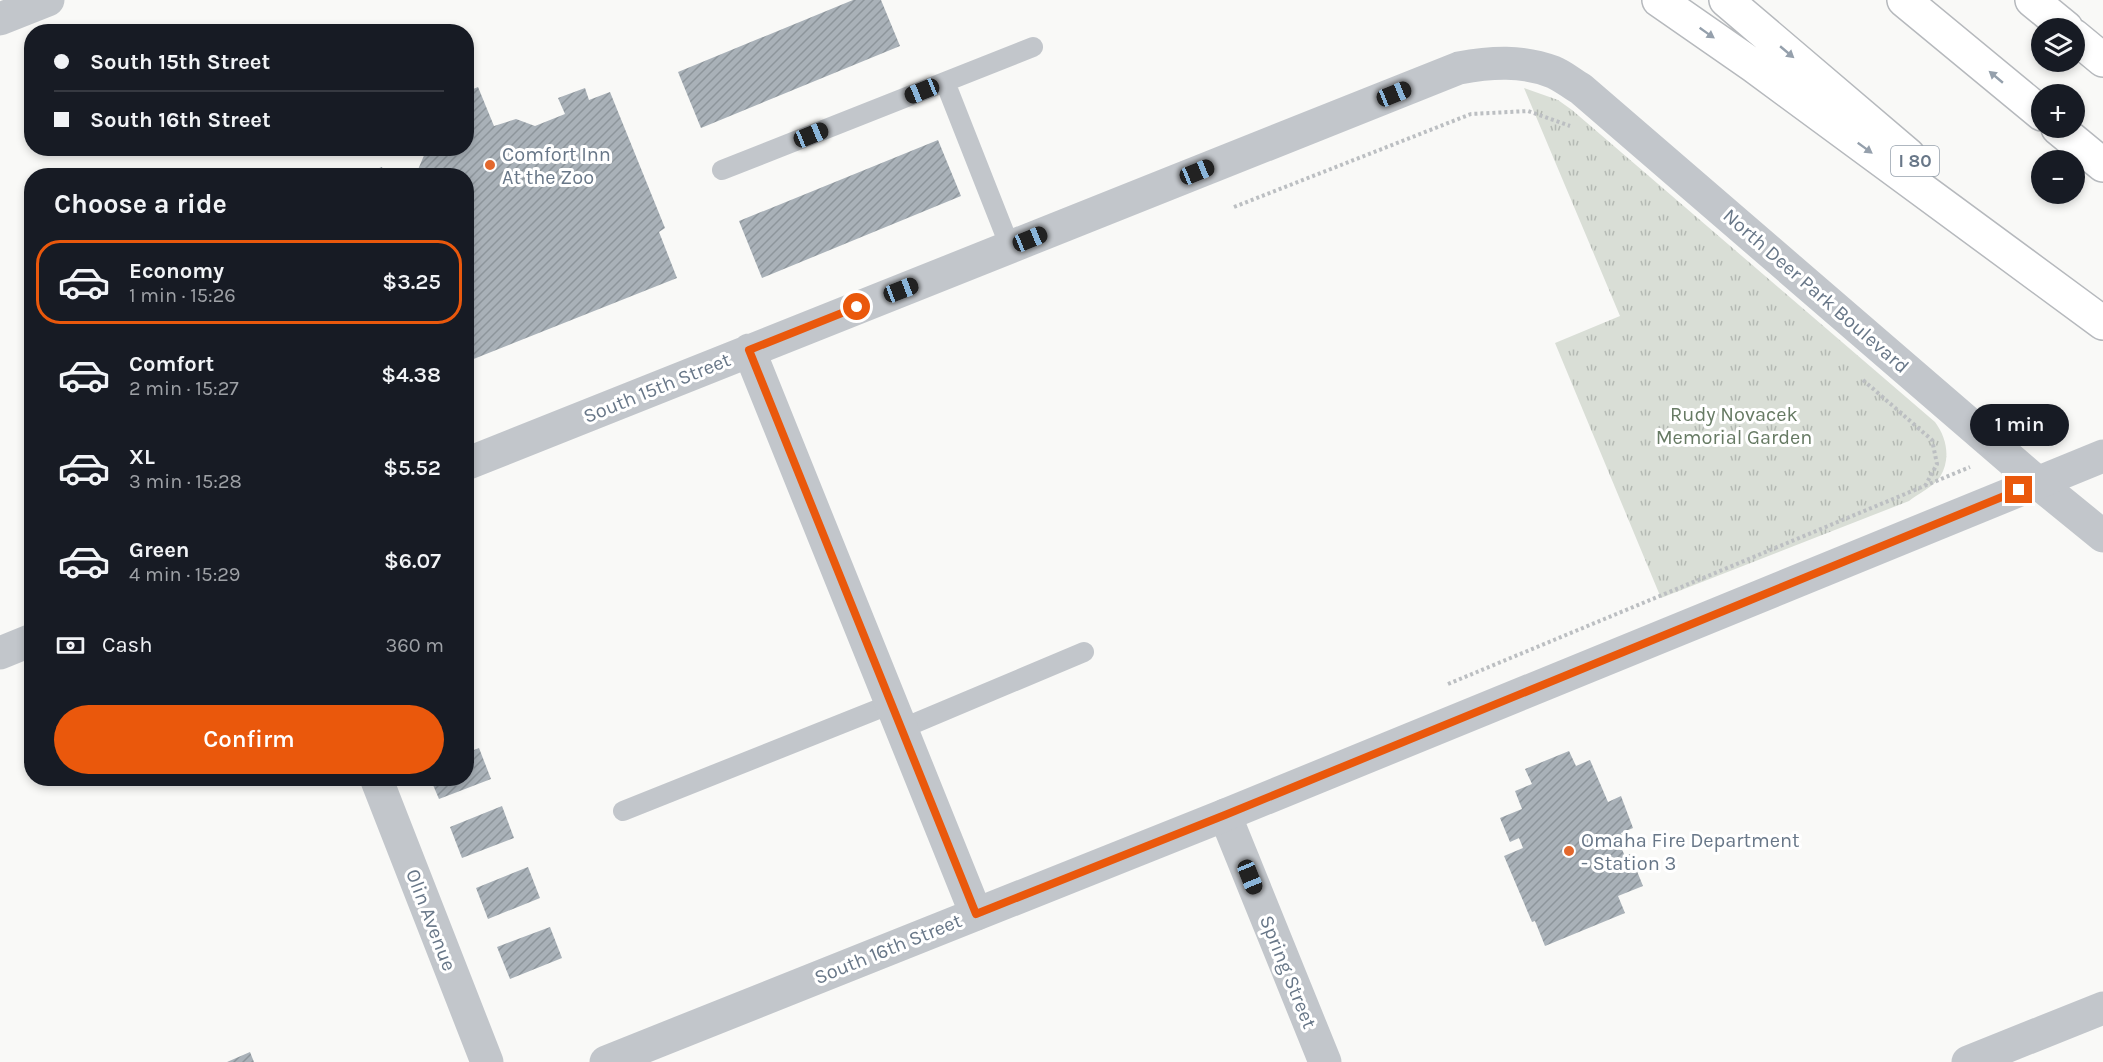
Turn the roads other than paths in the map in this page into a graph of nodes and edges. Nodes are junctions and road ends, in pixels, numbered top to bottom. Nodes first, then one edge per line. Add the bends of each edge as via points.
1 (48, 0) edge
2 (1659, 0) edge
3 (1726, 0) edge
4 (1904, 0) edge
5 (2032, 0) edge
6 (2054, 18) edge
7 (0, 20) edge
8 (2085, 45) edge
9 (1033, 47) dead end
10 (2103, 60) edge
11 (1520, 63) joint
12 (945, 82) junction
13 (2031, 105) edge
14 (2070, 138) edge
15 (2103, 165) edge
16 (722, 170) dead end
17 (1010, 247) junction
18 (2103, 322) edge
19 (749, 350) junction
20 (2103, 456) edge
21 (474, 461) edge
22 (2038, 483) junction
23 (2103, 536) edge
24 (24, 643) edge
25 (1084, 652) dead end
26 (0, 653) edge
27 (896, 716) junction
28 (379, 786) edge
29 (622, 811) dead end
30 (1225, 815) junction
31 (976, 914) junction
32 (2103, 1008) edge
33 (487, 1062) edge
34 (609, 1062) edge
35 (1325, 1062) edge
36 (1968, 1062) edge

1 - 7 street
2 -> 18 highway
3 -> 18 highway, I 80
13 -> 4 highway
5 - 6 highway
8 - 10 highway
9 - 12 lane
11 - 17 street, South 15th Street via 1459,68
11 - 22 street, North Deer Park Boulevard via 1554,72 1581,89
12 - 16 lane
12 - 17 lane
14 - 15 highway
17 - 19 street, South 15th Street
19 - 21 street, South 15th Street
19 - 27 street
20 - 22 street, South 16th Street
22 - 23 street, North Deer Park Boulevard
22 - 30 street, South 16th Street
24 - 26 street
25 - 27 lane
27 - 29 lane
27 - 31 street
28 - 33 street, Olin Avenue
30 - 31 street, South 16th Street
30 - 35 street, Spring Street
31 - 34 street, South 16th Street
32 - 36 street

